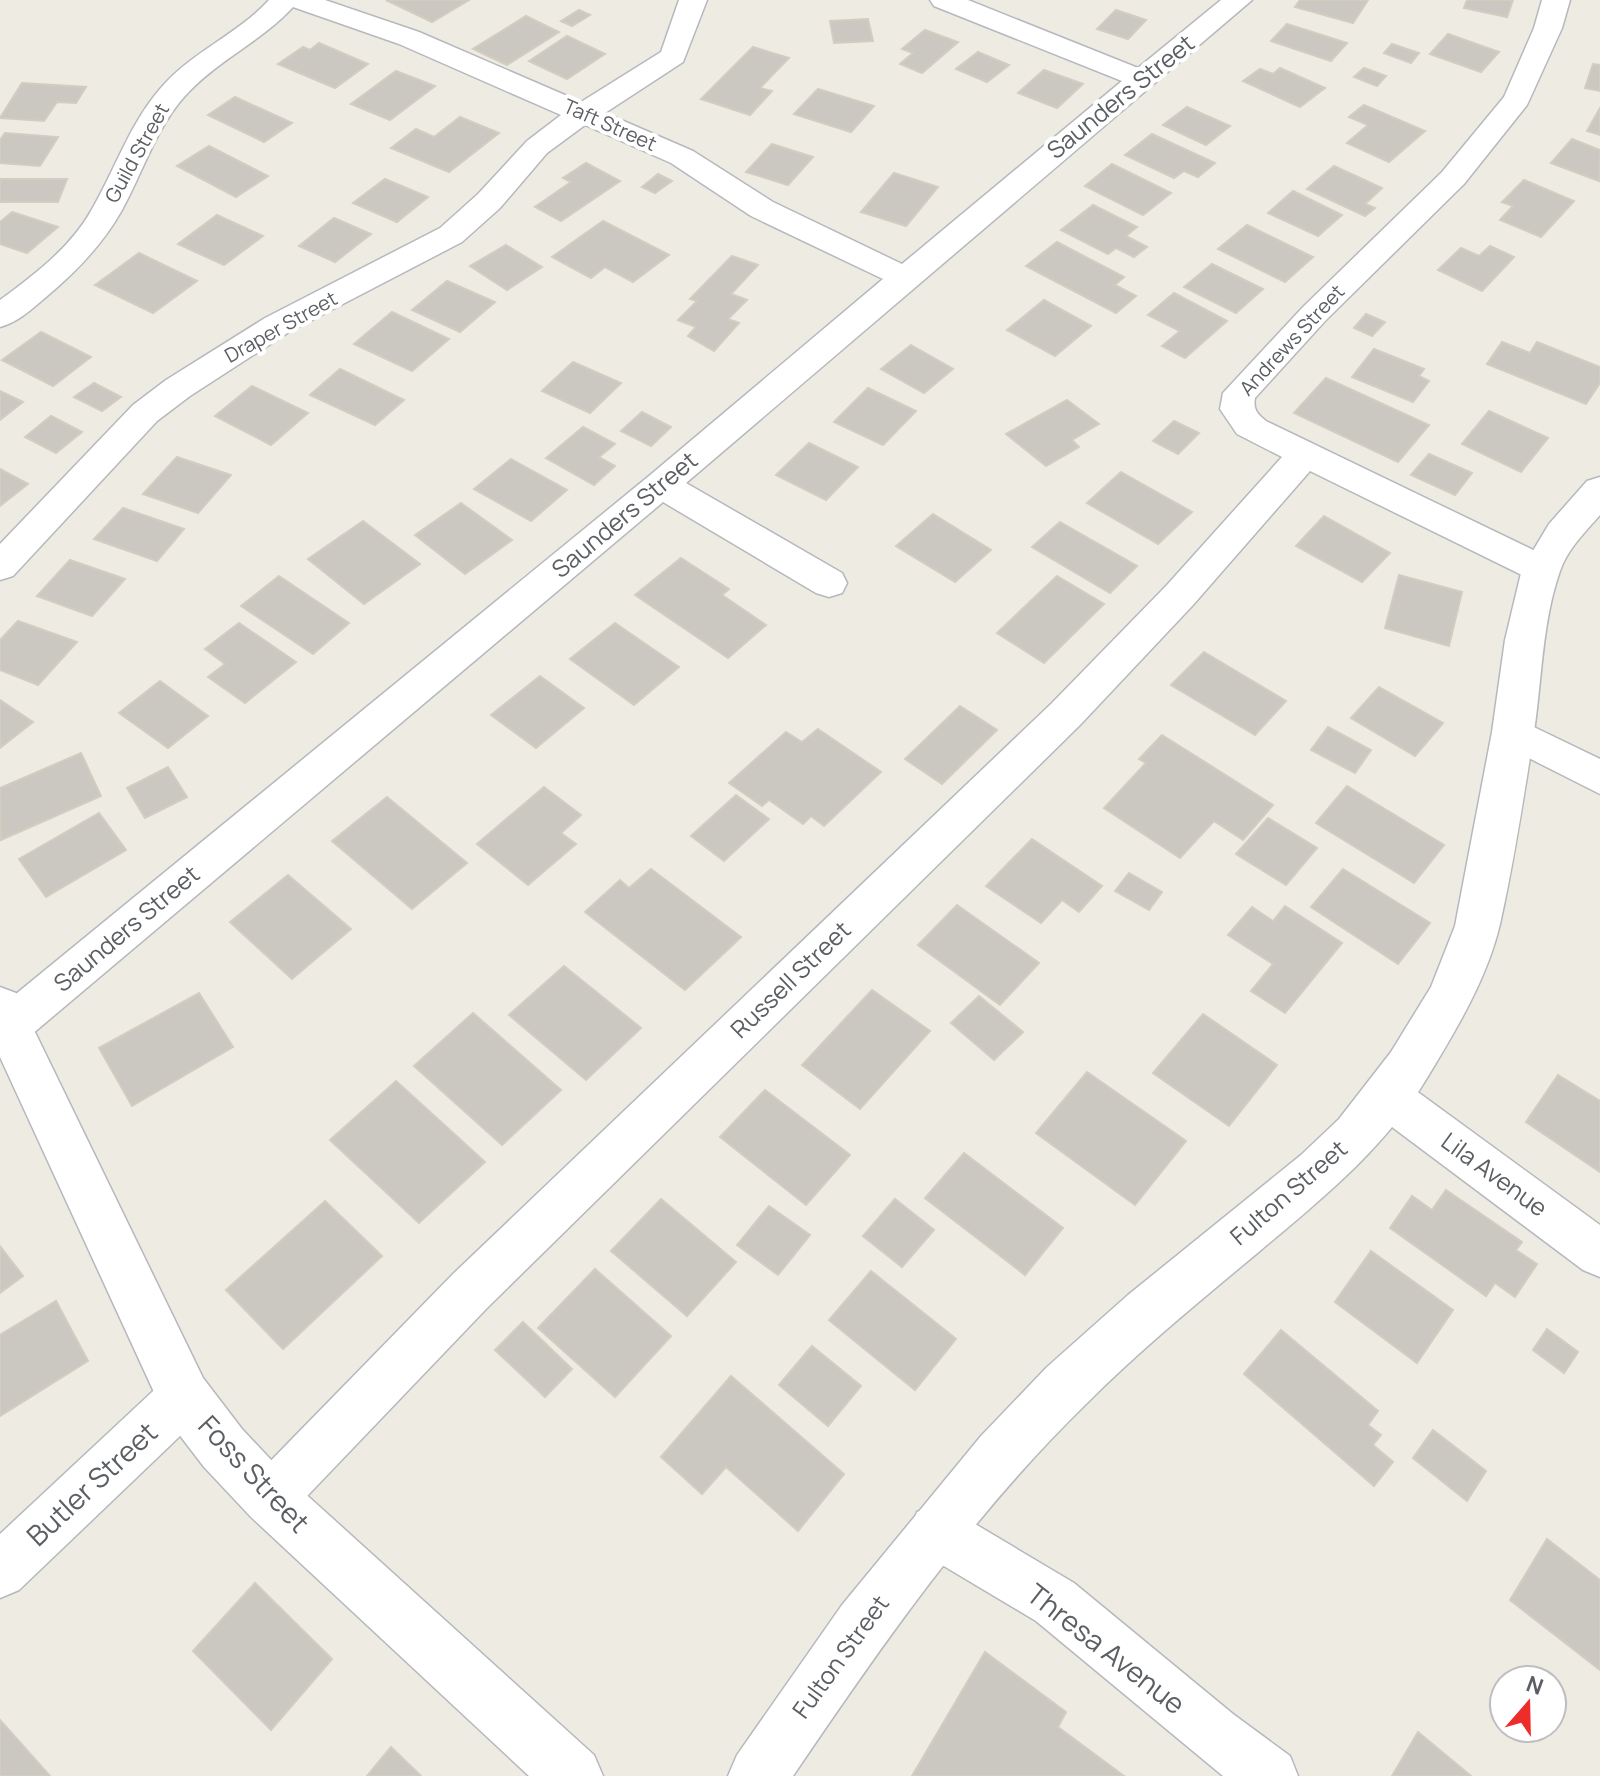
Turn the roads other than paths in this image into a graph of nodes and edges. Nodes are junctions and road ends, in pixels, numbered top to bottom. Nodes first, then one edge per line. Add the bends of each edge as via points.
1 (284, 0) edge
2 (299, 0) edge
3 (693, 0) edge
4 (944, 0) edge
5 (1238, 0) edge
6 (1556, 0) edge
7 (1143, 80) junction
8 (583, 113) junction
9 (906, 278) junction
10 (0, 316) edge
11 (1305, 454) junction
12 (661, 485) junction
13 (1600, 490) edge
14 (0, 567) edge
15 (1541, 569) junction
16 (829, 583) dead end
17 (1513, 732) junction
18 (1600, 778) edge
19 (4, 1016) edge
20 (1388, 1097) junction
21 (1600, 1254) edge
22 (184, 1397) junction
23 (270, 1498) junction
24 (936, 1531) junction
25 (0, 1571) edge
26 (573, 1776) edge
27 (758, 1776) edge
28 (1270, 1776) edge

1 - 10 street, Guild Street via 177,87 146,130 88,237 43,284
2 - 8 street, Taft Street via 409,38
3 - 8 street, Draper Street via 673,56
4 - 7 street
5 - 7 street, Saunders Street
6 - 11 street, Andrews Street via 1517,99 1453,178 1240,393 1237,407 1244,422
7 - 9 street, Saunders Street
8 - 9 street, Taft Street via 682,157 762,209
8 - 14 street, Draper Street via 537,147 451,235 252,340 145,413
9 - 12 street, Saunders Street
11 - 15 street, Andrews Street
11 - 23 street, Russell Street via 1066,714 470,1291
12 - 16 street
12 - 19 street, Saunders Street
13 - 15 street, Fulton Street via 1562,534
15 - 17 street, Fulton Street
17 - 18 street
17 - 20 street, Fulton Street via 1480,912 1464,966 1431,1031
19 - 22 street, Foss Street
20 - 21 street, Lila Avenue
20 - 24 street, Fulton Street via 1318,1171 1066,1386
22 - 23 street, Foss Street
22 - 25 street, Butler Street
23 - 26 street, Foss Street
24 - 27 street, Fulton Street via 862,1625
24 - 28 street, Thresa Avenue via 1055,1602

